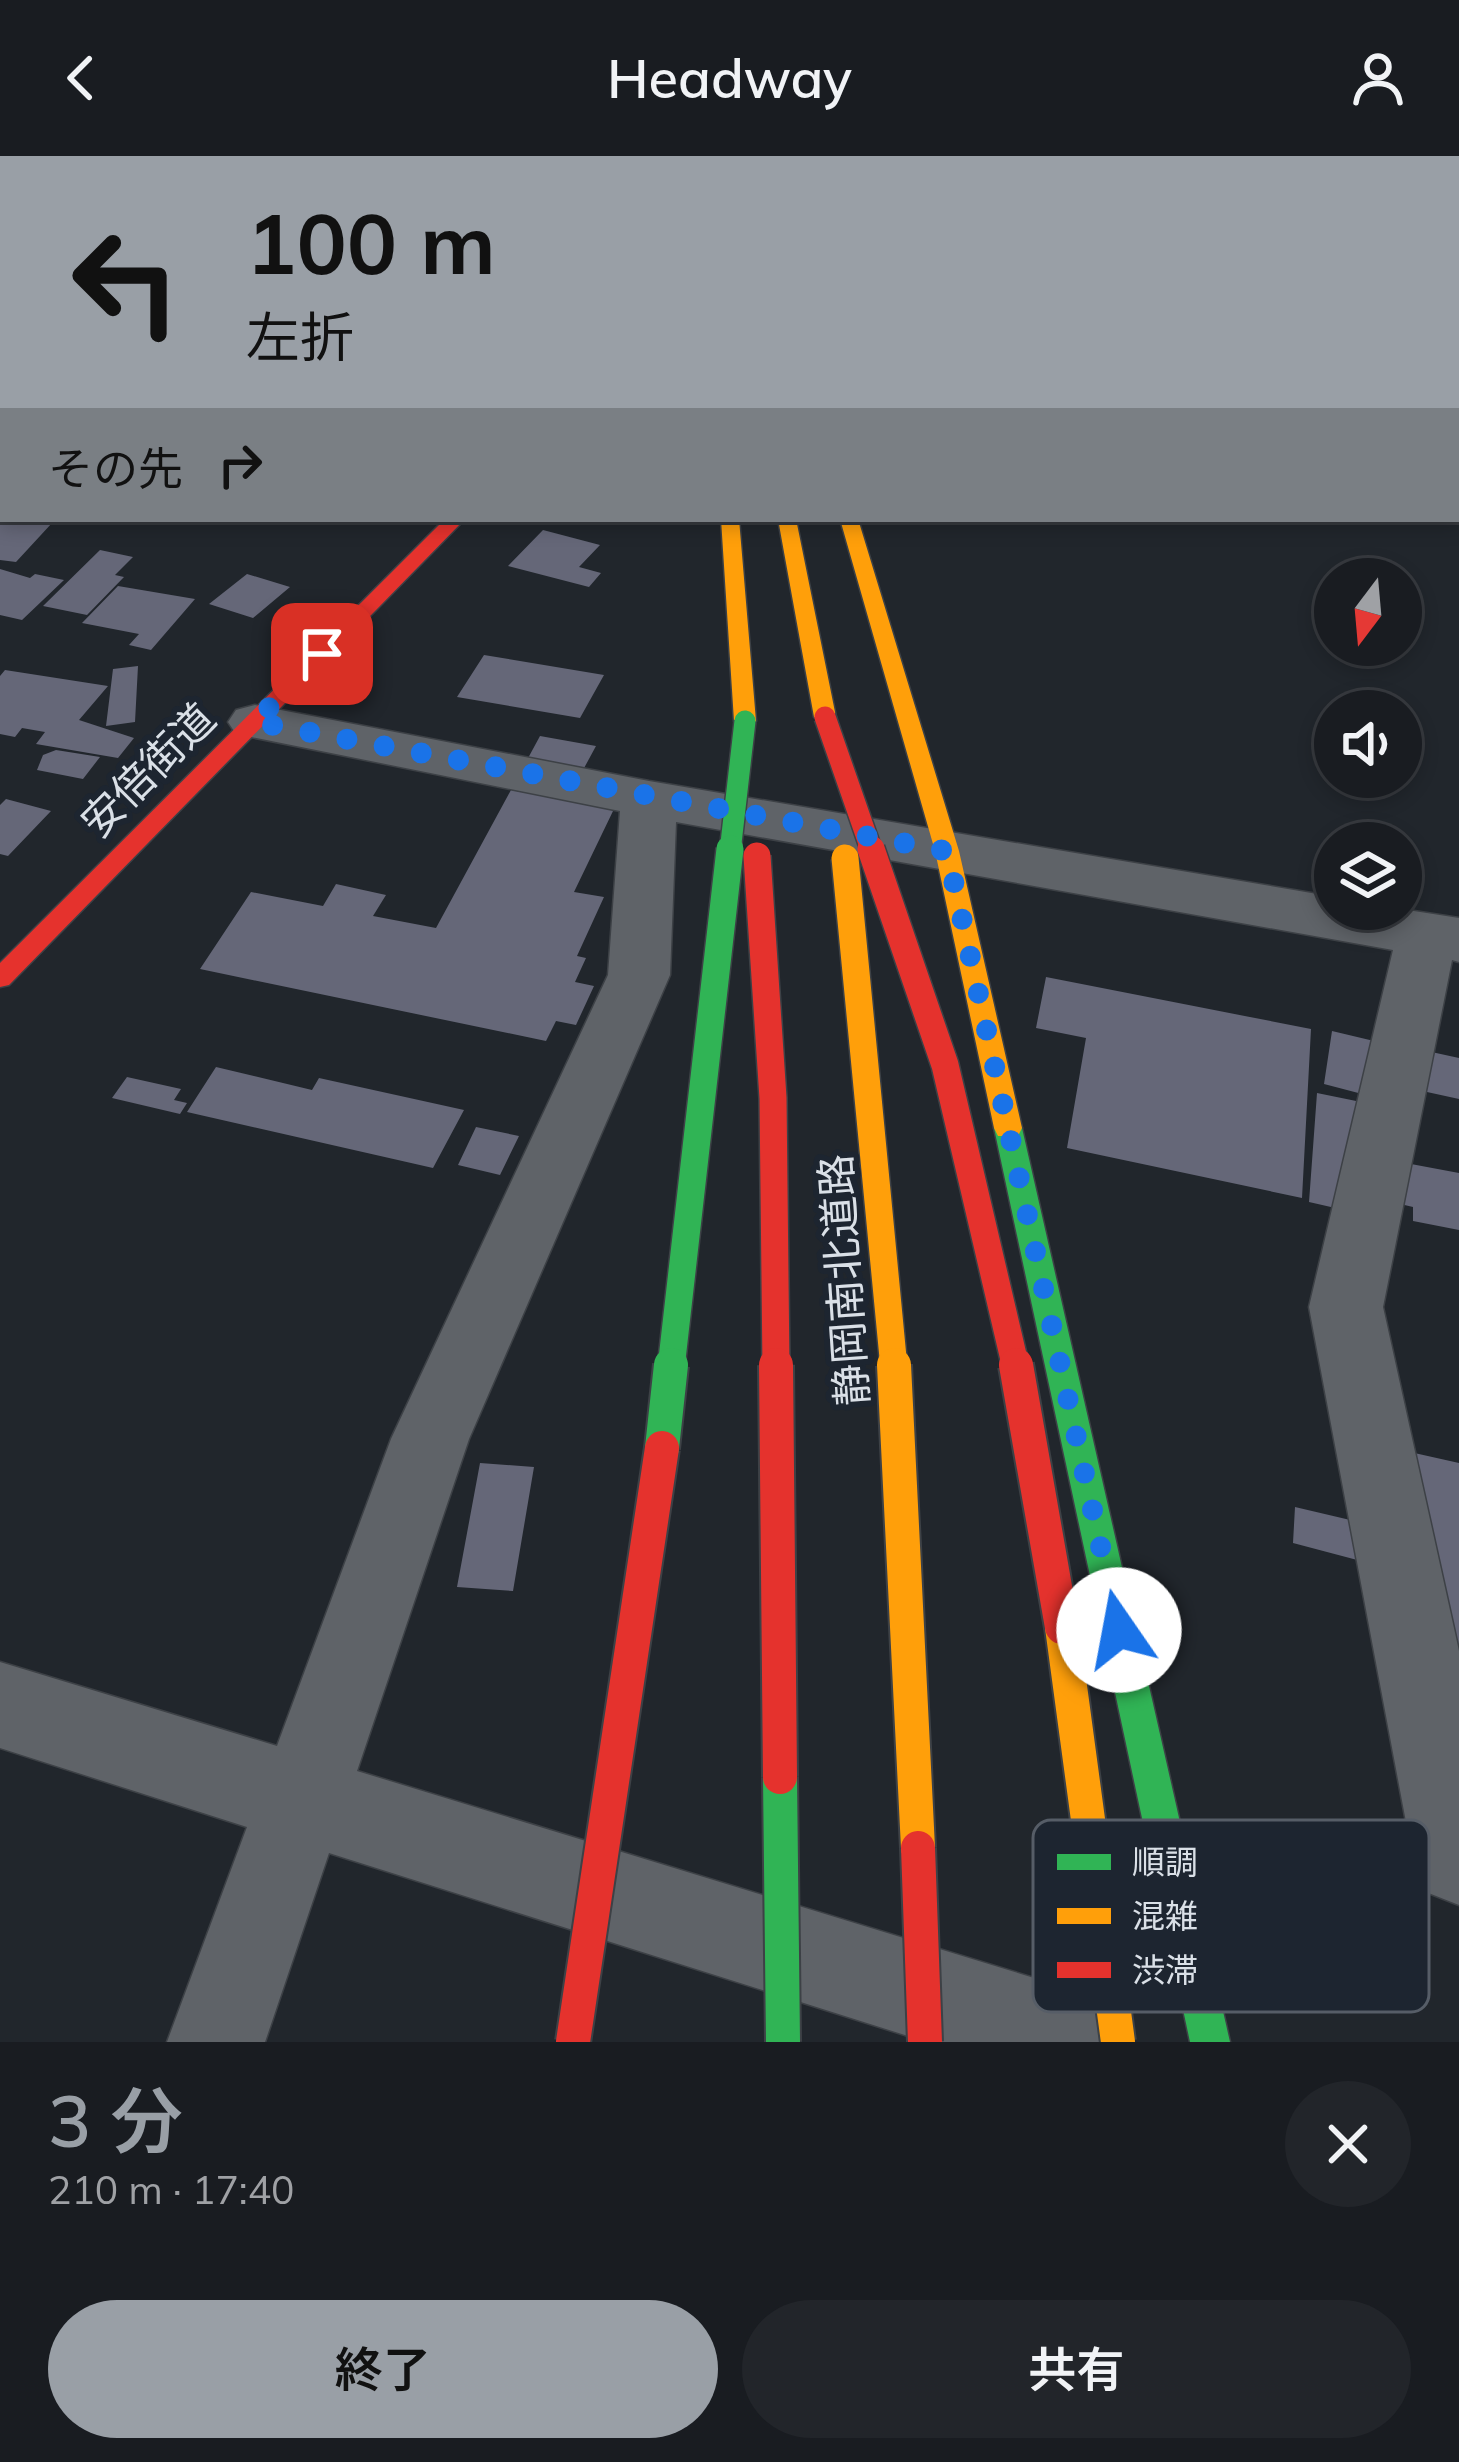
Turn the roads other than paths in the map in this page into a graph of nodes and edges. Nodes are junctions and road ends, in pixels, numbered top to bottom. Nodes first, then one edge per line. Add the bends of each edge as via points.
1 (453, 522) edge
2 (730, 522) edge
3 (788, 522) edge
4 (850, 522) edge
5 (825, 717) junction
6 (745, 721) junction
7 (255, 722) junction
8 (649, 799) junction
9 (947, 851) junction
10 (1443, 937) edge
11 (0, 978) edge
12 (0, 1705) edge
13 (303, 1796) junction
14 (1090, 1820) edge
15 (1161, 1820) edge
16 (1459, 1859) edge
17 (1114, 2012) edge
18 (1203, 2012) edge
19 (216, 2042) edge
20 (573, 2042) edge
21 (783, 2042) edge
22 (925, 2042) edge
23 (1083, 2042) edge
24 (1118, 2042) edge
25 (1210, 2042) edge

1 - 7 main road, 安倍街道
2 - 6 main road, 静岡南北道路
3 - 5 main road, 静岡南北道路
4 - 9 main road
5 - 14 main road, bridge via 945,1065 1031,1431
5 - 22 main road, 静岡南北道路, bridge via 874,1097
6 - 20 main road, bridge via 664,1437
6 - 21 main road, 静岡南北道路, bridge via 773,1098
7 - 8 street
7 - 11 main road, 安倍街道
8 - 9 street
8 - 13 street via 639,975 430,1438
9 - 10 street
9 - 15 main road
10 - 16 street via 1346,1306
12 - 13 street
13 - 19 street
13 - 23 street
17 - 24 main road, bridge
18 - 25 main road

